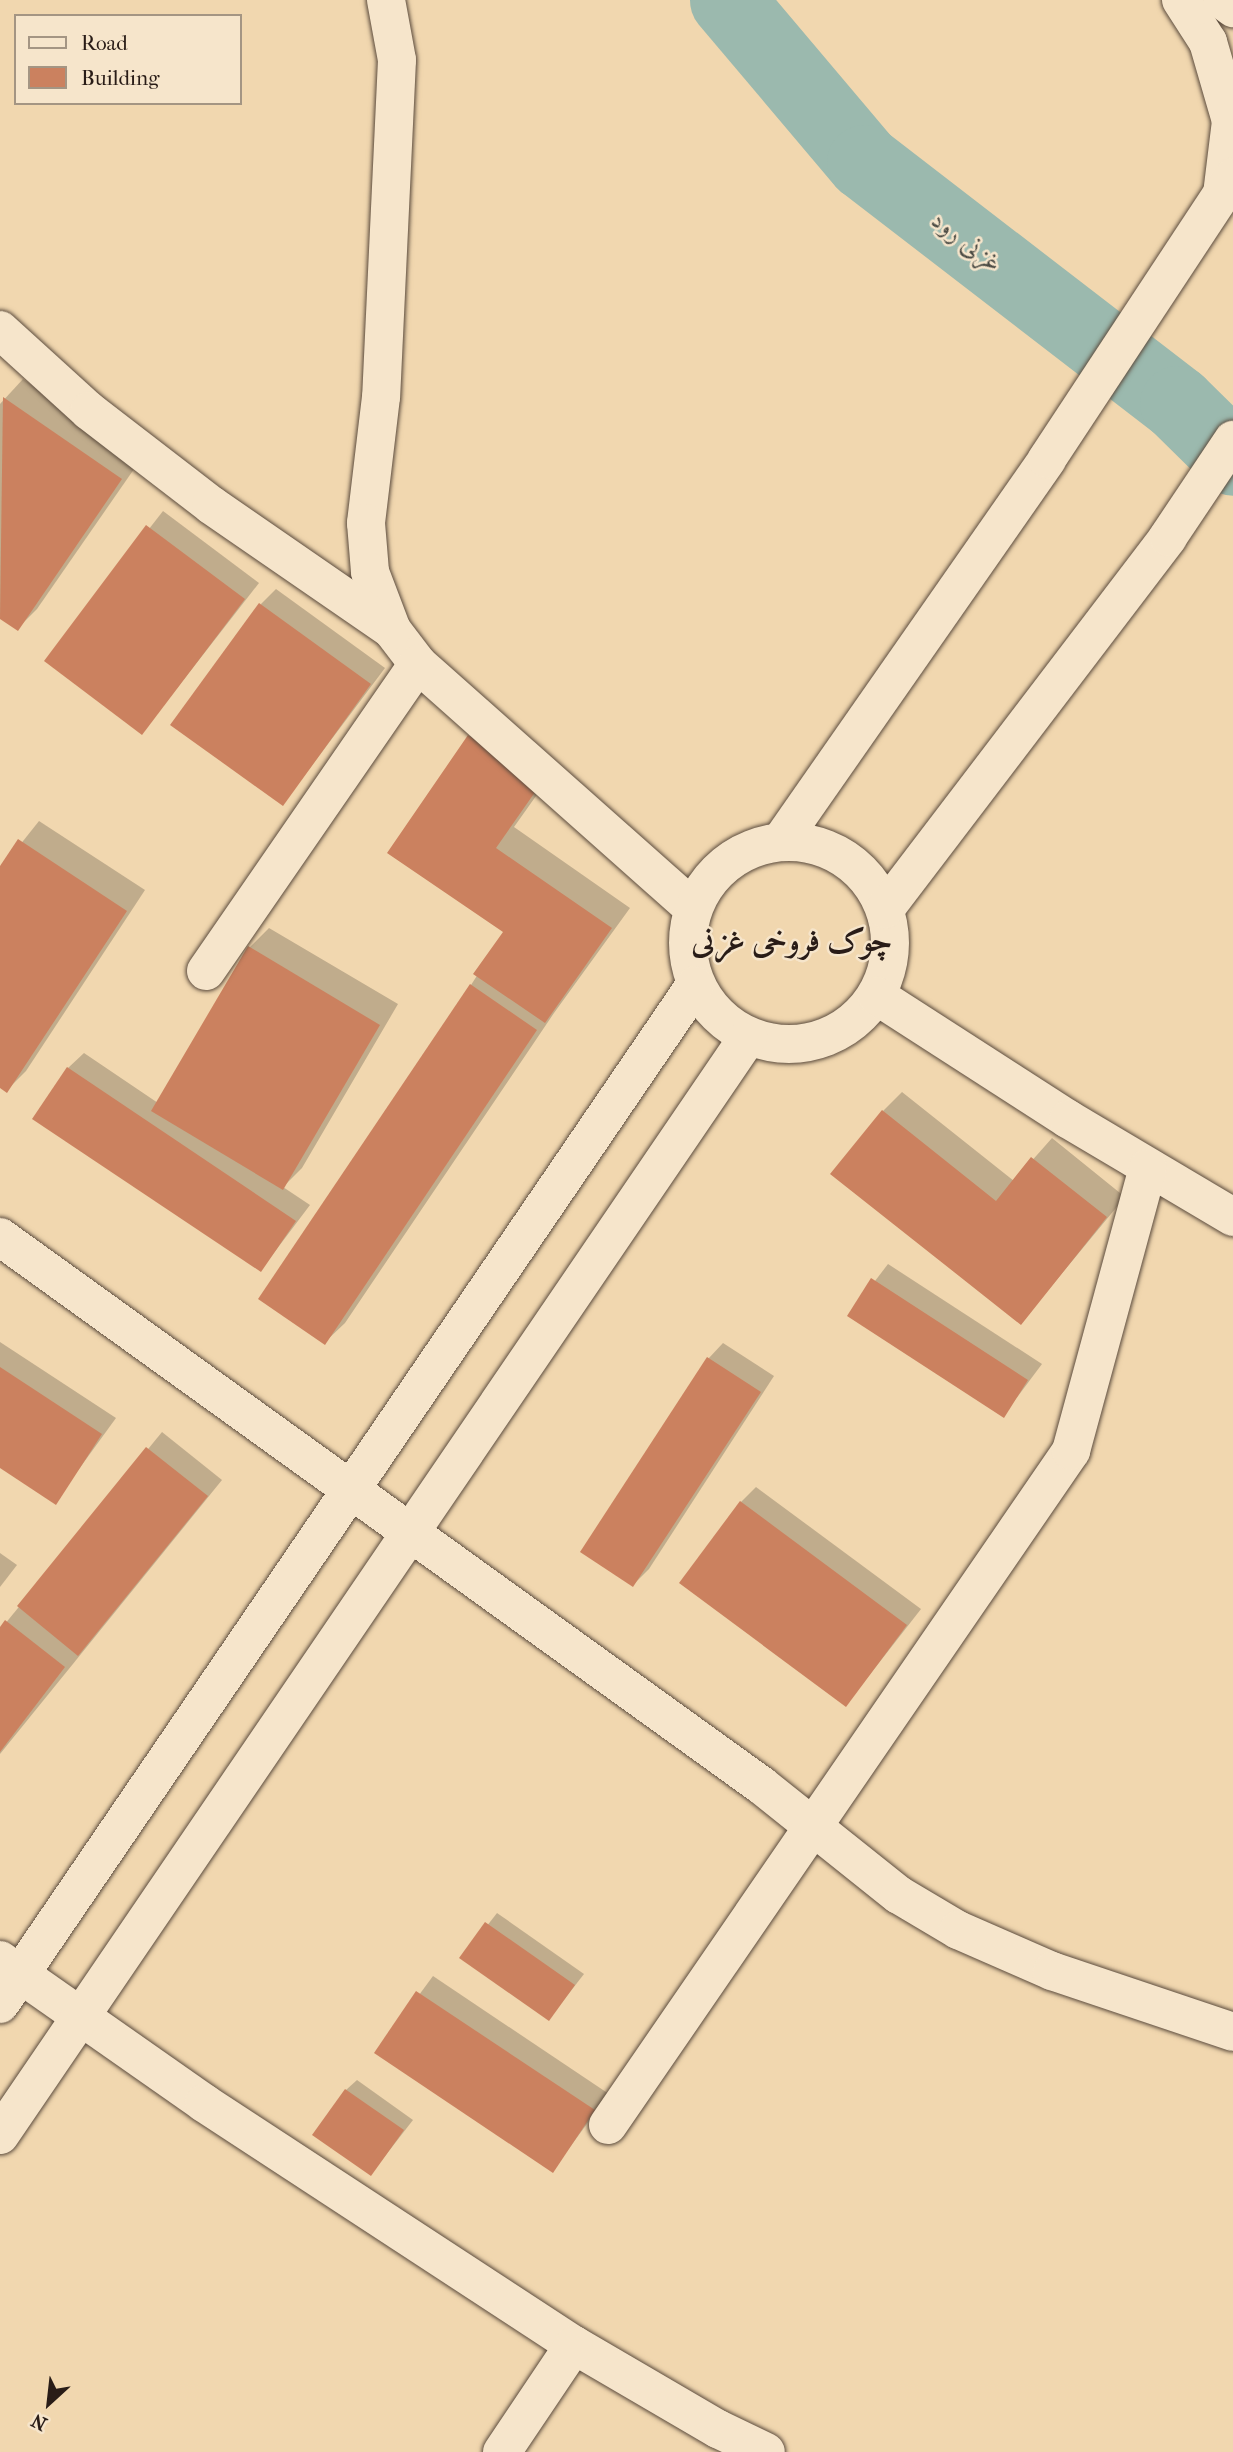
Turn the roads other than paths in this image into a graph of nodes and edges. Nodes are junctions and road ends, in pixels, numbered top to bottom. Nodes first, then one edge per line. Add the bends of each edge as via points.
1 (386, 0) edge
2 (1181, 0) edge
3 (1222, 0) edge
4 (1233, 8) edge
5 (1227, 185) edge
6 (0, 330) edge
7 (1233, 440) edge
8 (392, 630) junction
9 (418, 664) junction
10 (781, 841) junction
11 (693, 908) junction
12 (885, 909) junction
13 (206, 971) dead end
14 (695, 985) junction
15 (877, 996) junction
16 (748, 1037) junction
17 (1148, 1168) junction
18 (1233, 1217) edge
19 (0, 1237) edge
20 (353, 1492) junction
21 (414, 1532) junction
22 (811, 1823) junction
23 (7, 1979) edge
24 (80, 2018) junction
25 (1233, 2032) edge
26 (608, 2125) dead end
27 (0, 2135) edge
28 (574, 2345) junction
29 (502, 2452) edge
30 (766, 2452) edge

1 - 8 street via 397,60 381,397 366,523 370,572
2 - 5 street via 1208,42 1231,121
3 - 4 street
5 - 10 street via 1047,459
6 - 8 street via 89,411 211,505
7 - 12 street via 1168,537
8 - 9 street
9 - 11 street
9 - 13 street
10 - 11 street via 744,852 713,874
10 - 12 street via 814,845 844,858 869,880
11 - 14 street via 686,947
12 - 15 street via 891,954
14 - 16 street via 717,1016
14 - 20 street
15 - 16 street via 852,1024 821,1041 784,1045
15 - 17 street
16 - 21 street
17 - 18 street
17 - 22 street via 1071,1451
19 - 20 street
20 - 21 street
20 - 23 street
21 - 22 street
21 - 24 street
22 - 25 street via 899,1895 958,1930 1052,1971
22 - 26 street
23 - 24 street
24 - 27 street
24 - 28 street
28 - 29 street
28 - 30 street via 718,2430

